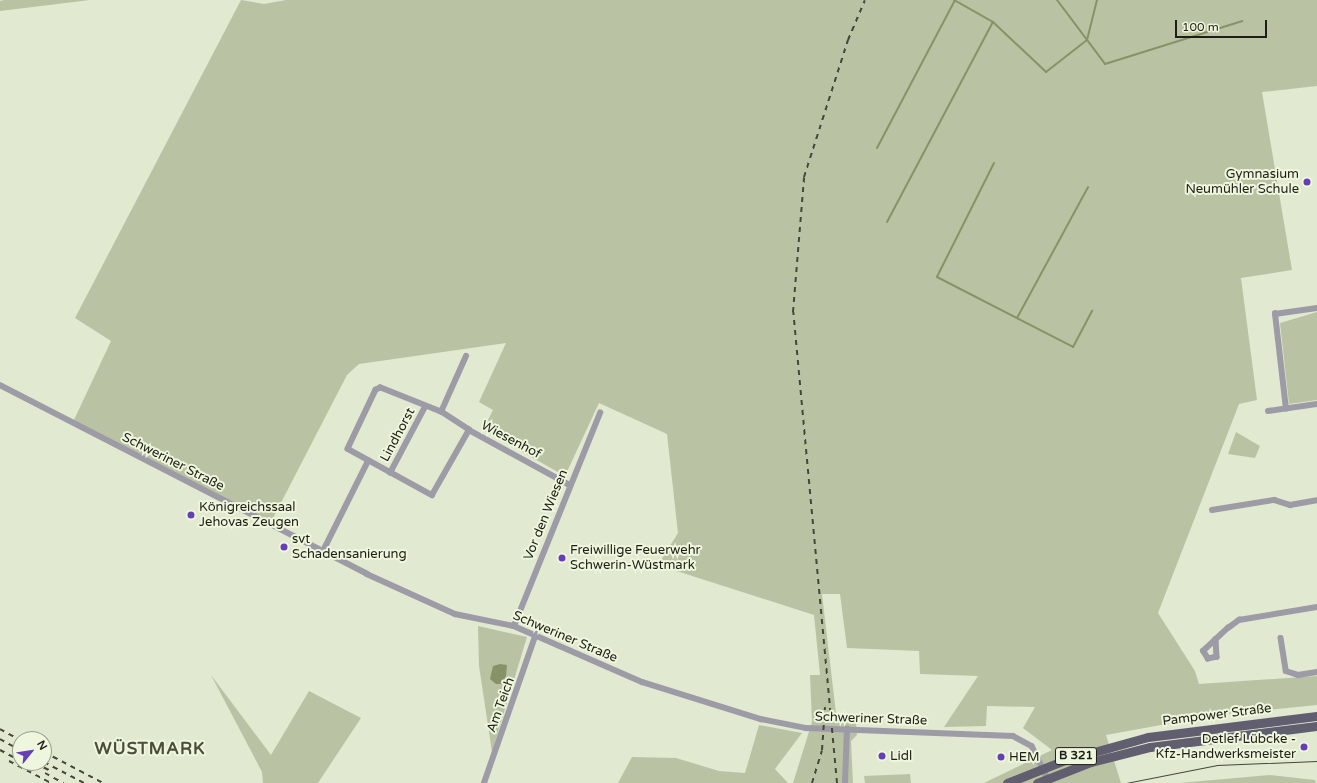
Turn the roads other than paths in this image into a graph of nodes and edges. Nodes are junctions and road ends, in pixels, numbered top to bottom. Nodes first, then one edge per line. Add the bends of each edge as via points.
1 (1317, 308) edge
2 (466, 356) dead end
3 (0, 385) edge
4 (1317, 404) edge
5 (425, 407) junction
6 (1286, 408) junction
7 (1268, 411) dead end
8 (441, 412) junction
9 (600, 413) dead end
10 (469, 430) junction
11 (368, 461) junction
12 (390, 473) junction
13 (570, 484) junction
14 (1317, 500) edge
15 (1212, 510) dead end
16 (323, 551) junction
17 (1317, 607) edge
18 (514, 626) junction
19 (536, 634) junction
20 (1281, 638) dead end
21 (1216, 639) dead end
22 (1317, 672) edge
23 (1317, 716) edge
24 (1317, 726) edge
25 (847, 730) junction
26 (1043, 768) junction
27 (1048, 778) junction
28 (484, 783) edge
29 (845, 783) edge
30 (1007, 783) edge
31 (1036, 783) edge

1 - 6 street via 1275,314
2 - 8 street
3 - 16 street, Schweriner Straße
4 - 6 street
5 - 8 street, Lindhorst
5 - 11 street, Lindhorst via 386,389 376,390 349,444 351,452
5 - 12 street, Lindhorst
6 - 7 street
8 - 10 street, Lindhorst
9 - 13 street, Vor den Wiesen
10 - 12 street, Wiesenhof via 432,495
10 - 13 street, Wiesenhof
11 - 12 street, Wiesenhof
11 - 16 street
13 - 18 street, Vor den Wiesen
14 - 15 street via 1290,505 1274,500
16 - 18 street, Schweriner Straße via 454,614
17 - 21 street via 1252,615 1239,620
18 - 19 street, Schweriner Straße
19 - 25 street, Schweriner Straße via 642,682 761,719 806,728
19 - 28 street, Am Teich
20 - 22 street via 1286,671 1298,675
23 - 26 main road, Pampower Straße / B 321 via 1148,737
24 - 27 main road, Pampower Straße / B 321 via 1150,747 1091,762
25 - 26 street, Schweriner Straße via 1013,736 1032,746
25 - 29 street
26 - 27 street, Schweriner Straße
26 - 30 main road, Pampower Straße / B 321
27 - 31 main road, Pampower Straße / B 321

